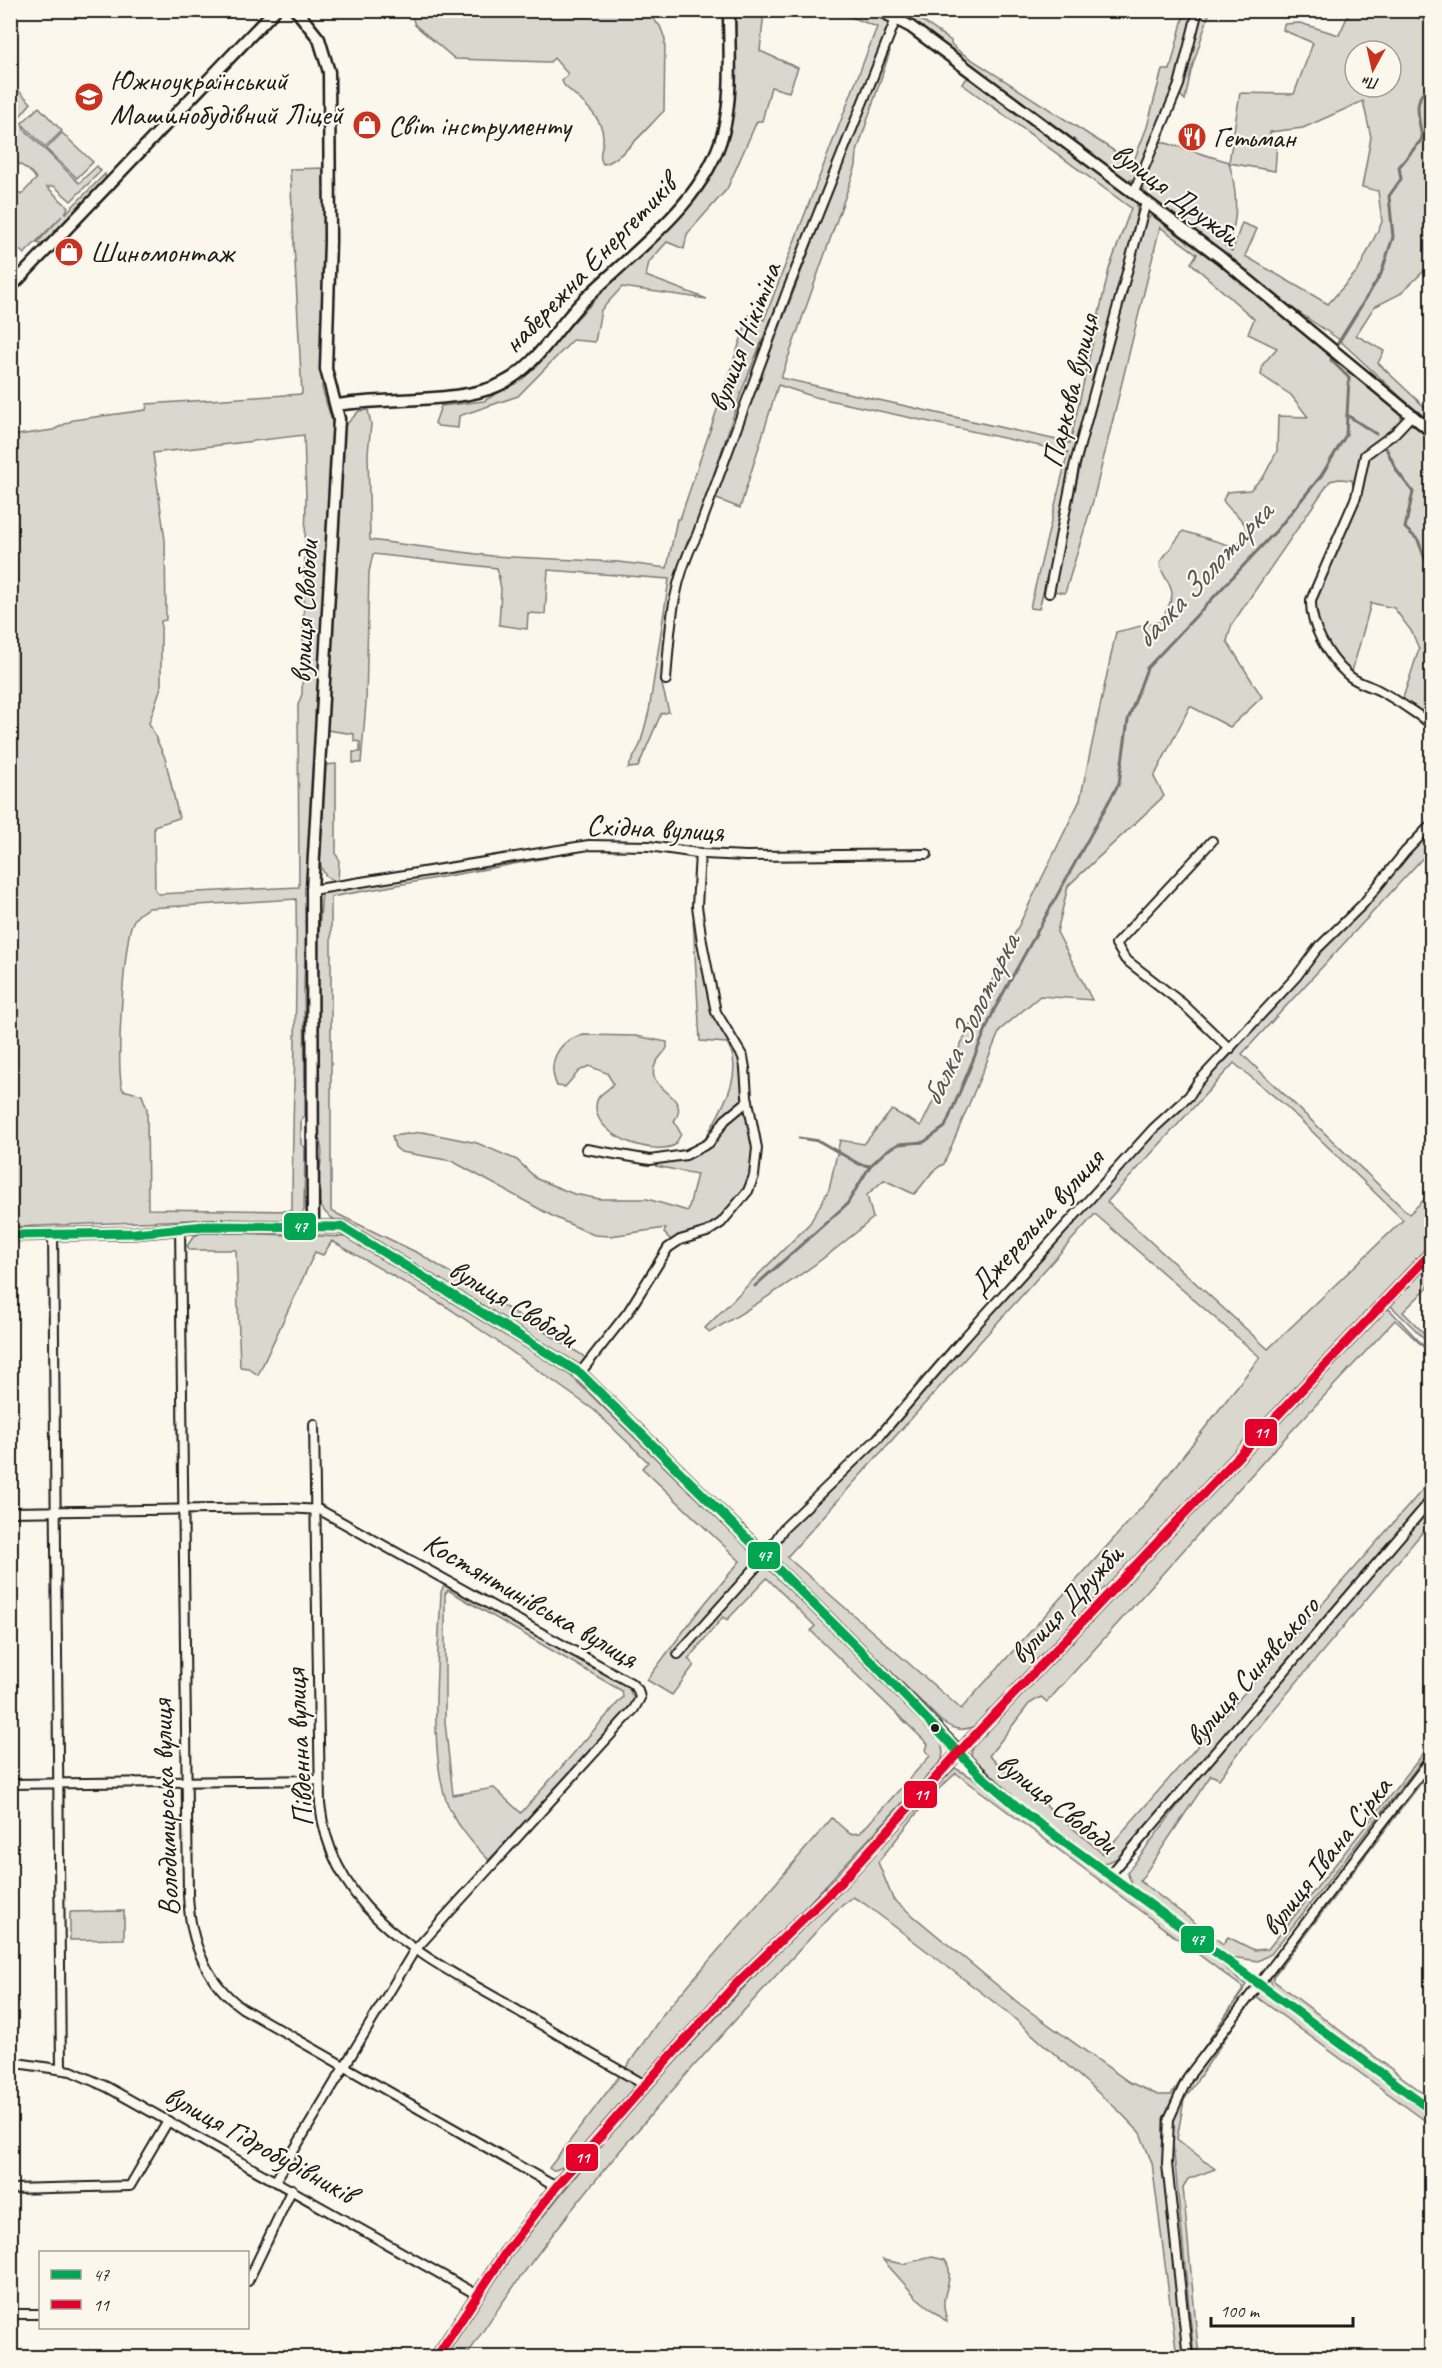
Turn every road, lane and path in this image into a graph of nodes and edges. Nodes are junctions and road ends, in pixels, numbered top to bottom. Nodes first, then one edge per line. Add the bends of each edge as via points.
1 (275, 10) edge
2 (296, 10) edge
3 (729, 10) edge
4 (879, 10) edge
5 (1198, 10) edge
6 (893, 15) edge
7 (1134, 192) junction
8 (1146, 202) junction
9 (10, 288) edge
10 (337, 405) junction
11 (1412, 415) junction
12 (1431, 432) edge
13 (1049, 593) dead end
14 (666, 680) dead end
15 (1431, 724) edge
16 (1431, 824) edge
17 (1212, 841) dead end
18 (700, 853) junction
19 (927, 854) dead end
20 (312, 890) junction
21 (1230, 1049) junction
22 (748, 1101) junction
23 (586, 1149) dead end
24 (180, 1228) junction
25 (313, 1228) junction
26 (53, 1234) junction
27 (10, 1235) edge
28 (1431, 1252) edge
29 (580, 1373) junction
30 (314, 1424) dead end
31 (1431, 1499) edge
32 (315, 1508) junction
33 (183, 1510) junction
34 (10, 1512) edge
35 (56, 1512) junction
36 (765, 1557) junction
37 (678, 1654) dead end
38 (959, 1752) junction
39 (1431, 1758) edge
40 (319, 1780) junction
41 (186, 1782) junction
42 (57, 1783) junction
43 (10, 1784) edge
44 (1110, 1875) junction
45 (414, 1951) junction
46 (1258, 1983) junction
47 (10, 2062) edge
48 (344, 2066) junction
49 (61, 2069) junction
50 (645, 2085) junction
51 (1431, 2109) edge
52 (168, 2121) junction
53 (276, 2180) junction
54 (556, 2187) junction
55 (10, 2189) edge
56 (292, 2189) junction
57 (249, 2279) edge
58 (476, 2295) junction
59 (10, 2314) edge
60 (39, 2314) edge
61 (436, 2358) edge
62 (1188, 2358) edge

1 - 9 street
2 - 10 street, вулиця Свободи via 319,39 329,72 326,369
3 - 10 street, набережна Енергетиків via 728,102 723,134 709,169 690,196 580,304 528,365 504,383 477,392
4 - 6 street, вулиця Дружби
5 - 7 street via 1179,85
6 - 7 street, вулиця Дружби
6 - 14 street, вулиця Нікітіна via 697,534 683,561 669,634
7 - 8 street, вулиця Дружби
8 - 11 street, вулиця Дружби via 1220,257
8 - 13 street, Паркова вулиця via 1074,467
10 - 20 street, вулиця Свободи via 339,439
11 - 12 street, вулиця Дружби
11 - 15 street via 1365,455 1356,496 1311,600 1311,610 1329,653 1348,675
16 - 21 street, Джерельна вулиця
17 - 21 street via 1116,944 1125,959 1183,1004
18 - 19 street, Східна вулиця
18 - 20 street, Східна вулиця via 649,846 589,845
18 - 22 street via 697,906 713,1003 742,1058
20 - 25 street, вулиця Свободи
21 - 36 street, Джерельна вулиця via 1140,1143 877,1439 783,1529
22 - 23 street via 725,1120 709,1143 686,1155 650,1160
22 - 29 street via 757,1157 748,1191 715,1227 668,1248 628,1311
24 - 25 street, вулиця Свободи
24 - 26 street, вулиця Свободи
24 - 33 street, Володимирська вулиця
25 - 29 street, вулиця Свободи via 342,1227
26 - 27 street, вулиця Свободи
26 - 35 street
28 - 38 street, вулиця Дружби
29 - 36 street, вулиця Свободи
30 - 32 street, Південна вулиця
31 - 44 street, вулиця Синявського
32 - 33 street, Костянтинівська вулиця
32 - 40 street, Південна вулиця
32 - 45 street, Костянтинівська вулиця via 343,1520 631,1683 639,1695 634,1709
33 - 35 street, Костянтинівська вулиця
33 - 41 street, Володимирська вулиця
34 - 35 street, Костянтинівська вулиця
35 - 42 street
36 - 37 street, Джерельна вулиця
36 - 38 street, вулиця Свободи
38 - 44 street, вулиця Свободи via 1027,1815
38 - 50 street, вулиця Дружби via 840,1883 734,1986
39 - 46 street, вулиця Івана Сірка
40 - 41 street
40 - 45 street, Південна вулиця via 323,1828 339,1868 375,1918
41 - 42 street
41 - 48 street, Володимирська вулиця via 189,1910 203,1963 232,2001
42 - 43 street
42 - 49 street
44 - 46 street, вулиця Свободи
45 - 48 street, Костянтинівська вулиця
45 - 50 street, Південна вулиця
46 - 51 street, вулиця Свободи
46 - 62 street, вулиця Івана Сірка via 1188,2077 1169,2119 1167,2164
47 - 49 street, вулиця Гідробудівників
48 - 53 street, Костянтинівська вулиця
48 - 54 street, Володимирська вулиця
49 - 52 street, вулиця Гідробудівників via 86,2077
50 - 54 street, вулиця Дружби
52 - 53 street, вулиця Гідробудівників
52 - 55 street via 130,2186
53 - 56 street, вулиця Гідробудівників
54 - 58 street, вулиця Дружби
56 - 57 street
56 - 58 street, вулиця Гідробудівників
58 - 61 street, вулиця Дружби
59 - 60 street

